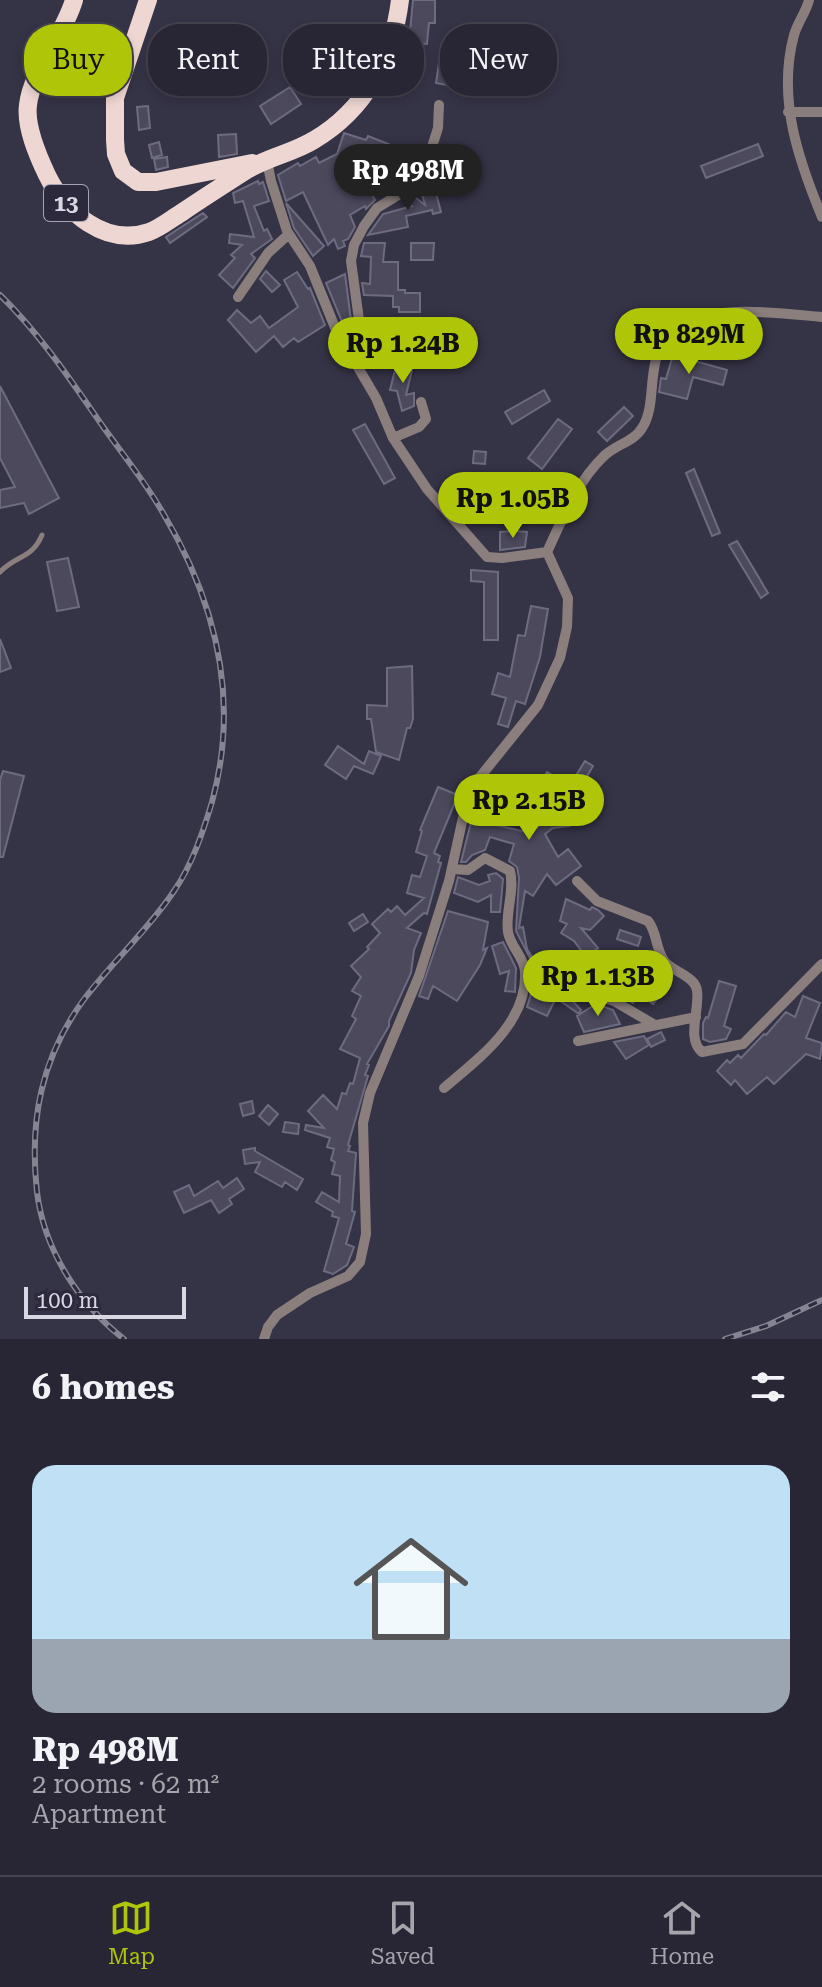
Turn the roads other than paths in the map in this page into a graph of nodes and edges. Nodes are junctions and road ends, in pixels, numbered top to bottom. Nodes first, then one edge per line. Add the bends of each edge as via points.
1 (74, 0) edge
2 (148, 0) edge
3 (400, 0) edge
4 (809, 0) edge
5 (439, 105) dead end
6 (788, 112) junction
7 (822, 112) edge
8 (263, 162) junction
9 (822, 217) edge
10 (289, 234) junction
11 (238, 297) dead end
12 (822, 317) edge
13 (350, 357) junction
14 (421, 402) dead end
15 (393, 438) junction
16 (42, 535) dead end
17 (547, 552) junction
18 (0, 572) edge
19 (452, 869) junction
20 (577, 881) dead end
21 (822, 964) edge
22 (524, 965) junction
23 (696, 1017) junction
24 (655, 1025) junction
25 (578, 1041) dead end
26 (444, 1088) dead end
27 (264, 1339) edge

1 - 8 highway, 13 via 31,89 27,109 40,162 55,191 77,216 113,234 152,231
2 - 8 highway, 13 via 115,98 116,154 123,171 138,182 156,182
3 - 8 highway, 13 via 390,49 367,92 315,140
4 - 6 street via 791,53
5 - 13 street via 438,128 421,181 377,208 354,245 351,261 359,314
6 - 7 street
6 - 9 street
8 - 10 street
10 - 11 street via 268,253
10 - 13 street via 310,266
12 - 17 street via 748,310 671,329 655,361 644,427 597,462 565,511
13 - 15 street
14 - 15 street via 423,425
15 - 17 street via 427,489 487,557
16 - 18 lane via 33,551
17 - 19 street via 568,598 560,658 538,705 472,792
19 - 22 street via 468,870 485,858 510,871 508,932
19 - 27 street via 419,976 380,1065 363,1123 366,1234 360,1262 348,1276 277,1315
20 - 23 street via 597,901 651,924 662,957 697,987
21 - 23 street via 739,1046 698,1050
22 - 24 street via 560,975
22 - 26 street via 522,997 511,1022
23 - 24 street
24 - 25 street

